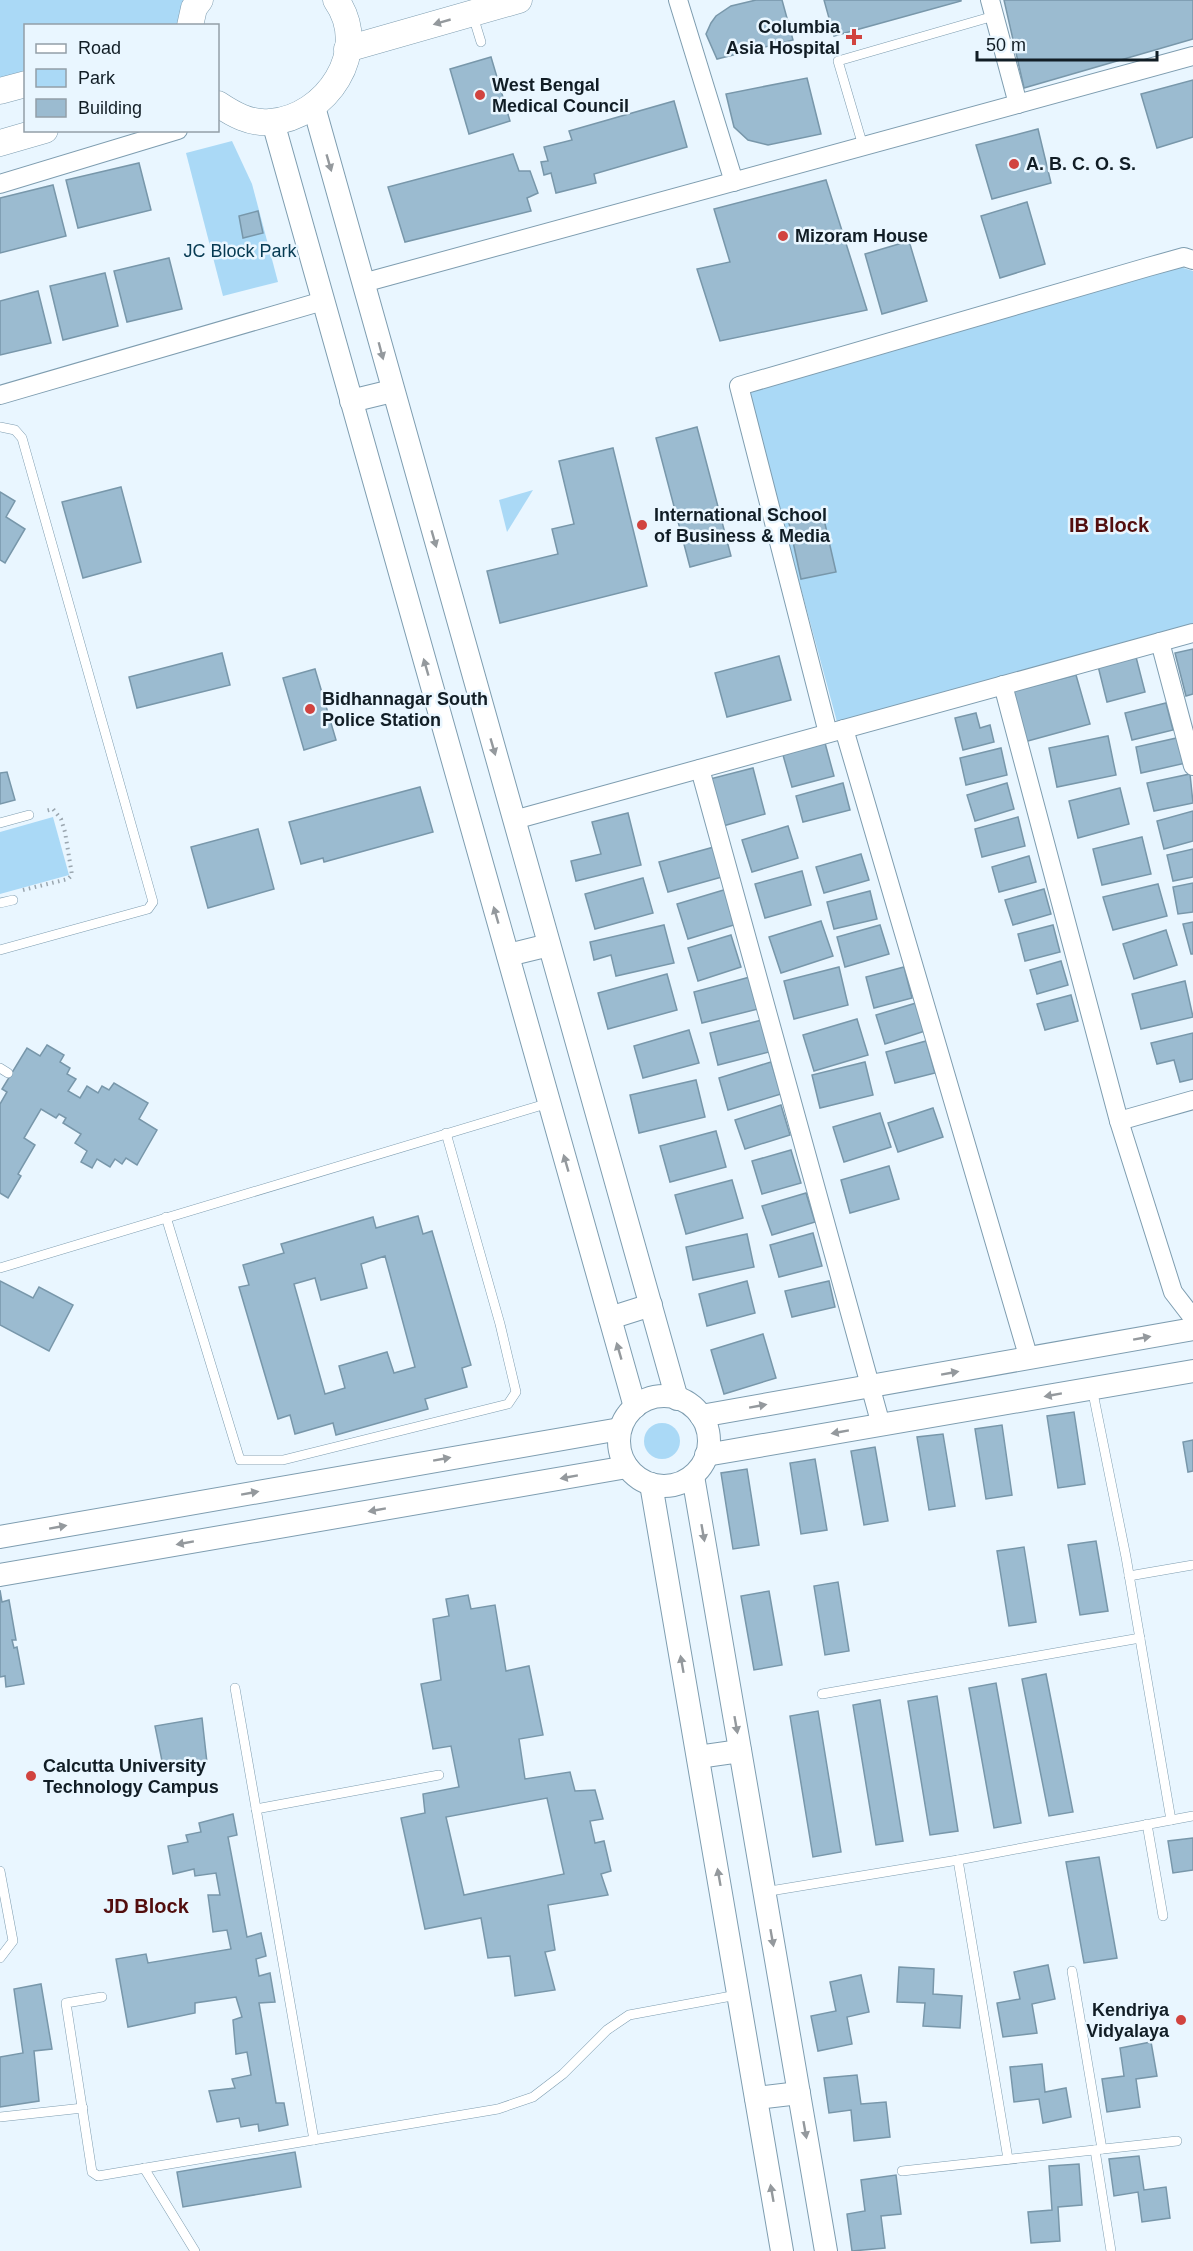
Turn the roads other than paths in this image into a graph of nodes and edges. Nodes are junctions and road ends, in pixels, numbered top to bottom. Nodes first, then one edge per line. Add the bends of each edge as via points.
1 (200, 0) edge
2 (336, 0) edge
3 (519, 0) edge
4 (678, 0) edge
5 (992, 8) edge
6 (472, 13) junction
7 (190, 24) edge
8 (481, 42) dead end
9 (347, 49) junction
10 (1193, 56) edge
11 (24, 85) edge
12 (0, 91) edge
13 (1018, 104) junction
14 (219, 105) edge
15 (314, 107) junction
16 (273, 122) junction
17 (38, 132) edge
18 (171, 132) edge
19 (0, 143) edge
20 (863, 146) junction
21 (734, 182) junction
22 (0, 184) edge
23 (1193, 260) edge
24 (363, 283) junction
25 (323, 301) junction
26 (392, 391) junction
27 (0, 395) edge
28 (351, 401) junction
29 (0, 427) edge
30 (1193, 633) edge
31 (1160, 642) junction
32 (1003, 685) junction
33 (836, 731) junction
34 (1193, 766) edge
35 (700, 769) junction
36 (29, 815) road end
37 (514, 820) junction
38 (0, 823) edge
39 (13, 900) road end
40 (0, 903) edge
41 (549, 945) junction
42 (0, 950) edge
43 (508, 955) junction
44 (1193, 1100) edge
45 (549, 1102) junction
46 (1119, 1121) junction
47 (446, 1133) junction
48 (166, 1217) junction
49 (0, 1268) edge
50 (651, 1305) junction
51 (610, 1318) junction
52 (1193, 1318) edge
53 (1193, 1329) edge
54 (1029, 1359) junction
55 (1193, 1371) edge
56 (871, 1386) junction
57 (1092, 1388) junction
58 (677, 1399) junction
59 (635, 1407) junction
60 (700, 1416) junction
61 (881, 1425) junction
62 (621, 1429) junction
63 (706, 1455) junction
64 (627, 1467) junction
65 (693, 1476) junction
66 (651, 1484) junction
67 (0, 1537) edge
68 (1193, 1564) edge
69 (0, 1575) edge
70 (1129, 1576) junction
71 (1140, 1638) junction
72 (235, 1688) dead end
73 (822, 1694) dead end
74 (740, 1751) junction
75 (698, 1757) junction
76 (439, 1775) dead end
77 (256, 1809) junction
78 (1193, 1816) edge
79 (1171, 1820) junction
80 (1147, 1824) junction
81 (958, 1860) junction
82 (0, 1871) edge
83 (764, 1892) junction
84 (1162, 1916) dead end
85 (0, 1958) edge
86 (1072, 1971) dead end
87 (739, 1994) junction
88 (102, 1997) dead end
89 (799, 2093) junction
90 (756, 2098) junction
91 (83, 2108) junction
92 (0, 2117) edge
93 (314, 2140) junction
94 (1178, 2141) dead end
95 (1098, 2149) junction
96 (1008, 2159) junction
97 (144, 2168) junction
98 (902, 2171) dead end
99 (195, 2251) edge
100 (782, 2251) edge
101 (826, 2251) edge
102 (1111, 2251) edge

1 - 7 main road
2 - 9 main road via 347,28
3 - 6 main road
4 - 21 street
5 - 13 street
5 - 20 lane via 838,61
6 - 8 lane
6 -> 9 main road
9 - 15 main road via 337,82
10 - 13 street
11 - 12 main road
13 - 20 street
14 - 16 main road via 240,117
15 - 16 main road via 295,118
15 -> 24 street
16 - 25 street
17 - 19 main road
18 - 22 street
20 - 21 street
21 - 24 street
23 - 33 street via 1184,257 1157,264 739,386
24 -> 26 street
25 - 27 street
25 - 28 street
26 - 28 street
26 -> 37 street
43 -> 28 street
29 - 42 lane via 15,430 22,438 153,902 148,909
30 - 31 street
31 - 32 street
31 - 34 street
32 - 33 street
32 - 46 street
33 - 35 street
33 - 54 street
35 - 37 street
35 - 56 street
36 - 38 lane
37 - 41 street
39 - 40 lane
41 - 43 street
41 - 50 street
43 - 45 street
44 - 46 street
45 - 47 lane
51 -> 45 street
46 - 52 street via 1173,1292
47 - 48 lane
47 - 48 lane via 516,1392 508,1404 283,1460 240,1460
48 - 49 lane
50 - 51 street
50 - 58 street
59 -> 51 street
54 -> 53 street
56 -> 54 street
55 - 57 street
60 -> 56 street
56 - 61 street
57 -> 61 street
57 - 70 lane
58 - 59 street via 654,1397
58 - 60 street
59 - 62 street via 625,1417
60 - 63 street via 709,1439
61 -> 63 street
62 - 64 street via 619,1447
67 -> 62 street
63 - 65 street
64 - 66 street
64 -> 69 street
65 - 66 street via 678,1484
65 -> 74 street
75 -> 66 street
68 - 70 lane
70 - 71 lane
71 - 73 lane
71 - 79 lane
72 - 77 lane
74 - 75 street
74 - 83 street
87 -> 75 street
76 - 77 lane
77 - 93 lane
78 - 79 lane
79 - 80 lane
80 - 81 lane
80 - 84 lane
81 - 83 lane
81 - 96 lane
82 - 85 lane via 13,1941
83 -> 89 street
86 - 95 lane
87 - 90 street
87 - 93 lane via 629,2015 533,2097 498,2109
88 - 91 lane via 66,2003
89 - 90 street
89 -> 101 street
100 -> 90 street
91 - 92 lane
91 - 97 lane via 94,2175
93 - 97 lane
94 - 95 lane
95 - 96 lane
95 - 102 lane
96 - 98 lane
97 - 99 lane

